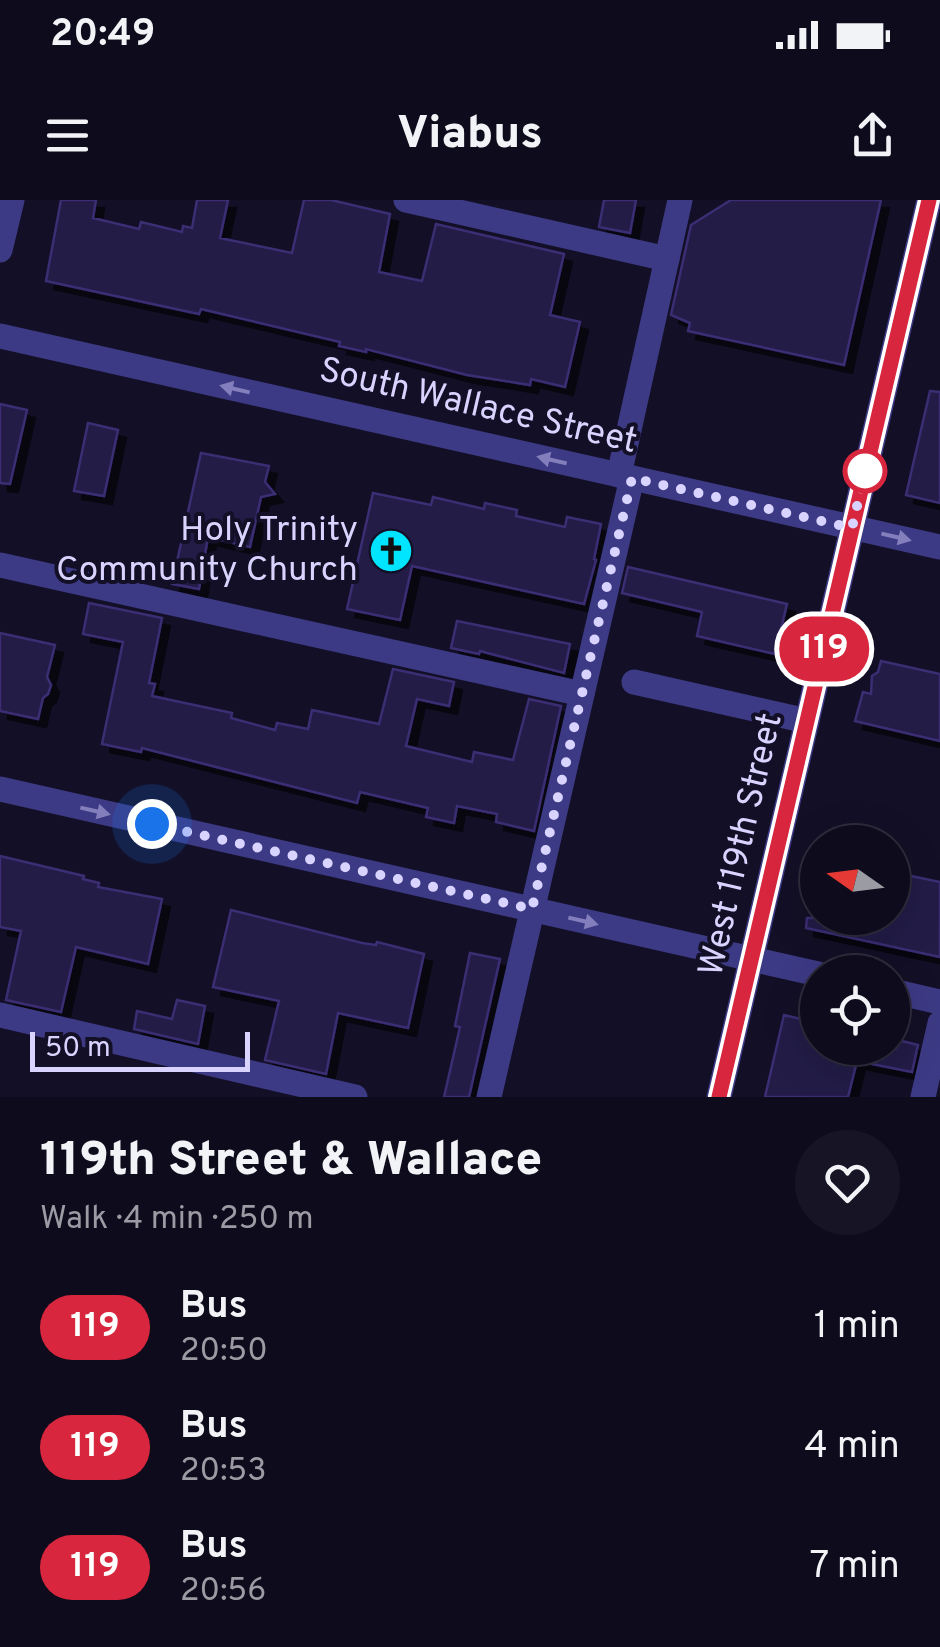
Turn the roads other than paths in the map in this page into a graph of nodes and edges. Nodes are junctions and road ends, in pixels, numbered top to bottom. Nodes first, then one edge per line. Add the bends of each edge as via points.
1 (12, 200) edge
2 (406, 200) edge
3 (680, 200) edge
4 (929, 200) edge
5 (0, 250) edge
6 (666, 258) junction
7 (0, 336) edge
8 (625, 476) junction
9 (852, 528) junction
10 (940, 547) edge
11 (0, 564) edge
12 (634, 682) dead end
13 (582, 694) junction
14 (807, 722) junction
15 (0, 790) edge
16 (532, 909) junction
17 (752, 959) junction
18 (800, 970) edge
19 (910, 995) edge
20 (940, 1002) edge
21 (0, 1016) edge
22 (940, 1024) edge
23 (355, 1097) edge
24 (489, 1097) edge
25 (719, 1097) edge
26 (923, 1097) edge

1 - 5 street
2 - 6 street
3 - 6 street
4 - 9 street, West 119th Street
6 - 8 street
8 -> 7 street, South Wallace Street
8 - 9 street, South Wallace Street
8 - 13 street
9 -> 10 street, South Wallace Street
9 - 14 street, West 119th Street
11 - 13 street
12 - 14 street
13 - 16 street
14 - 17 street, West 119th Street
15 -> 16 street
16 -> 17 street
16 - 24 street
17 - 18 street
17 - 25 street, West 119th Street
19 - 20 street
21 - 23 street
22 - 26 street

